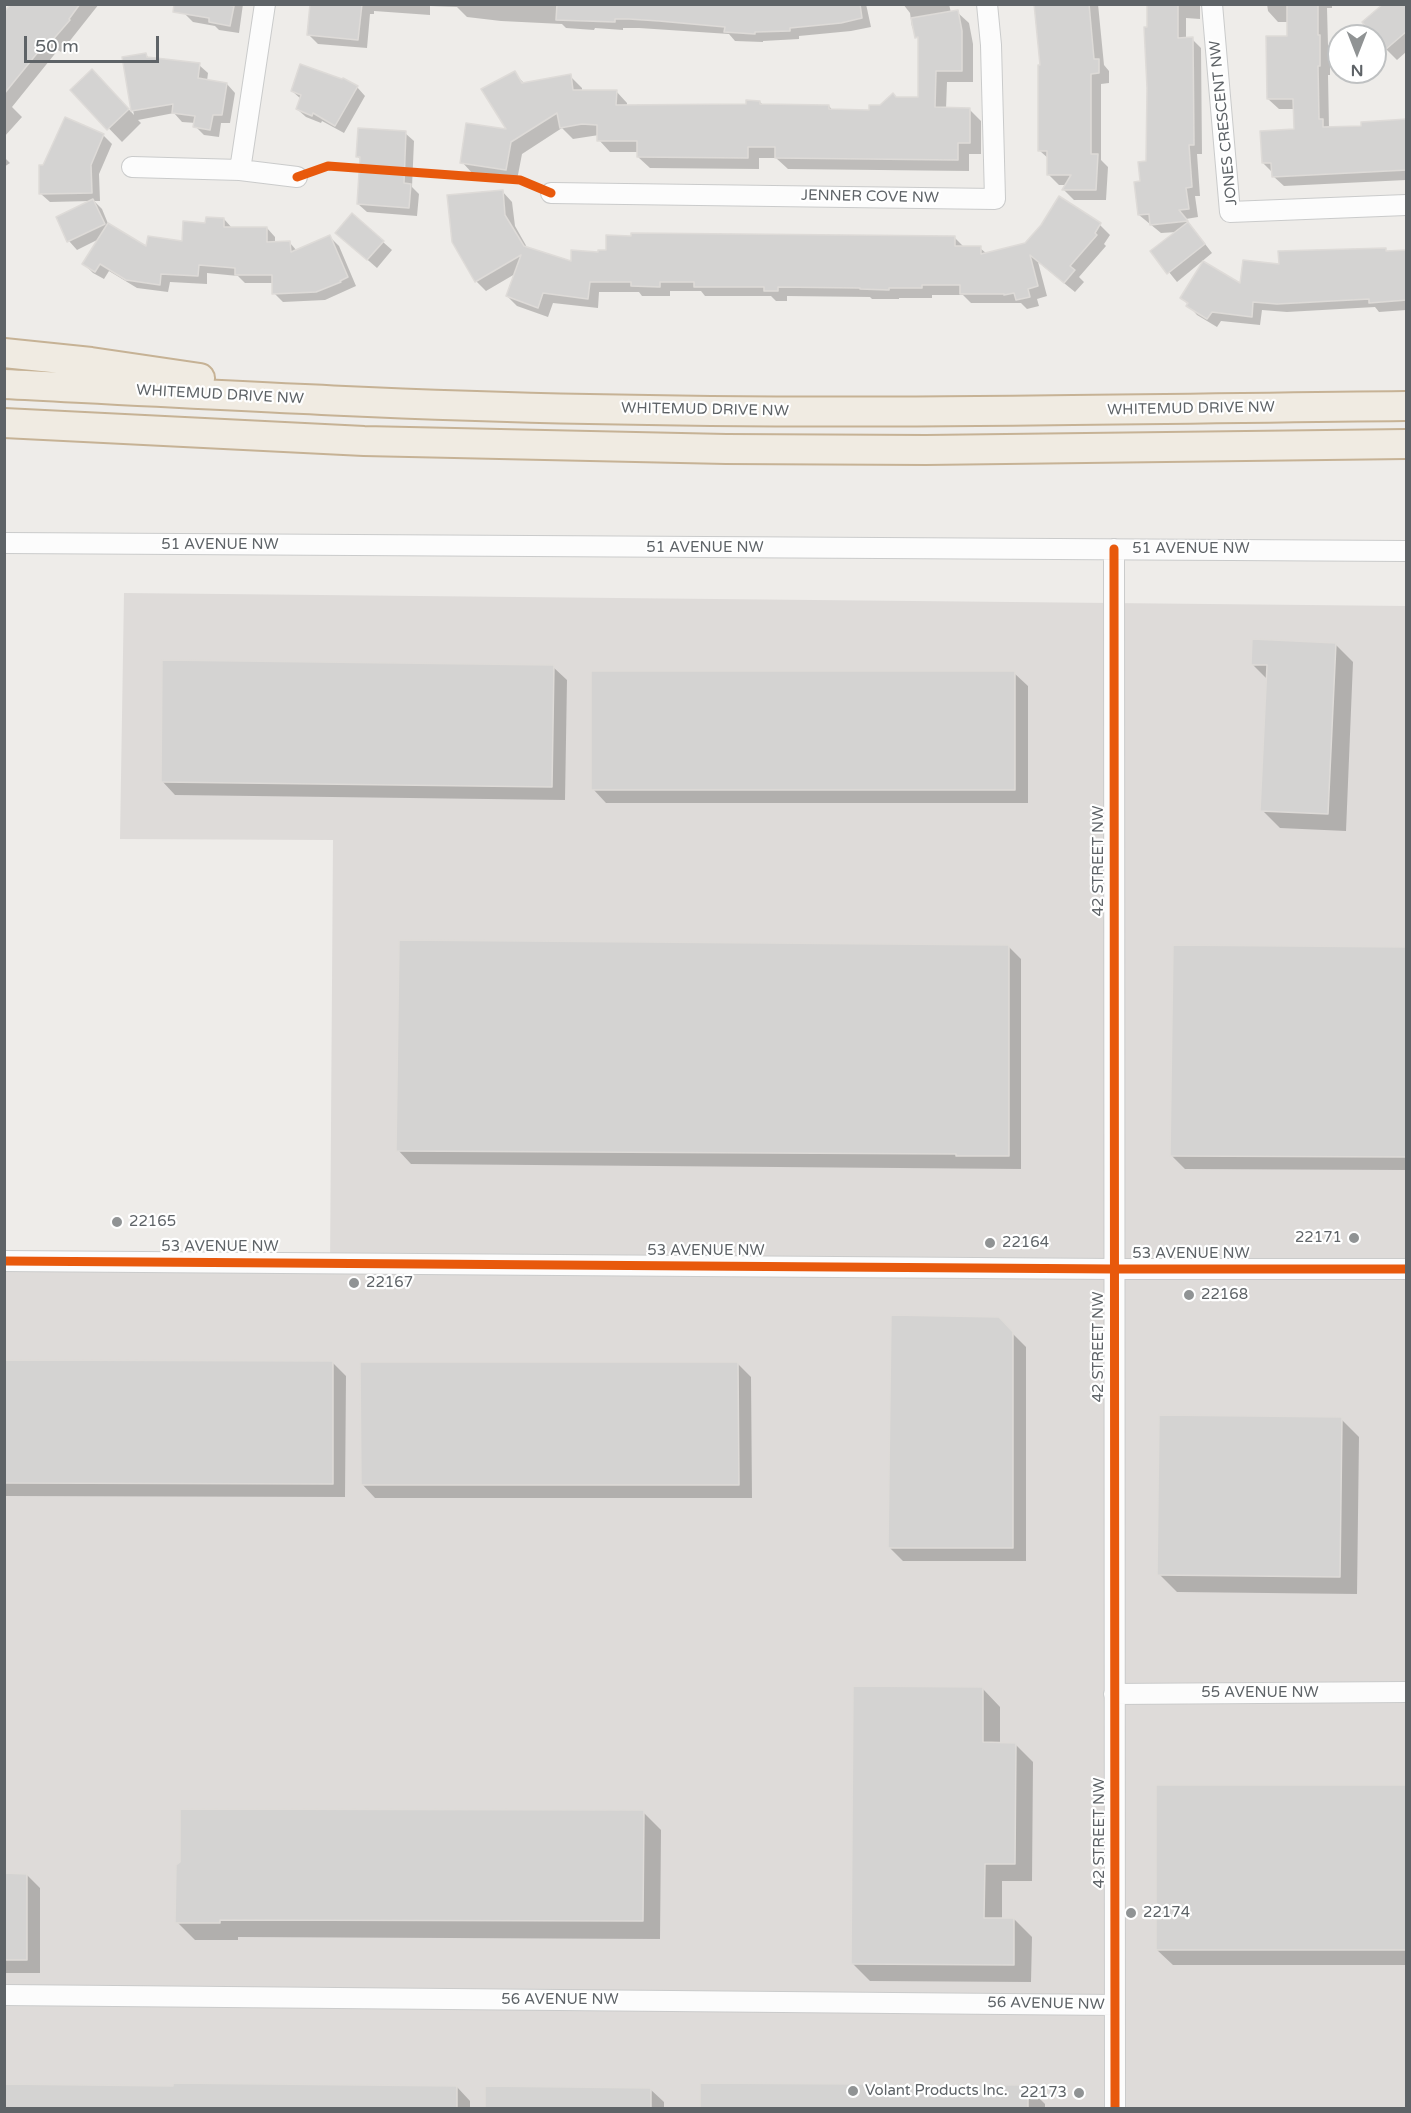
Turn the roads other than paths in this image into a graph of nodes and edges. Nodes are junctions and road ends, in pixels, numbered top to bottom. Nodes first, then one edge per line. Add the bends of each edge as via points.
1 (265, 4) edge
2 (987, 4) edge
3 (1212, 4) edge
4 (132, 167) dead end
5 (240, 170) junction
6 (297, 177) dead end
7 (551, 193) dead end
8 (1407, 205) edge
9 (4, 353) edge
10 (4, 384) edge
11 (368, 403) junction
12 (1407, 406) edge
13 (4, 423) edge
14 (50, 426) junction
15 (4, 434) edge
16 (1407, 444) edge
17 (4, 543) edge
18 (1114, 549) junction
19 (1407, 551) edge
20 (4, 1261) edge
21 (1113, 1269) junction
22 (1407, 1269) edge
23 (1407, 1692) edge
24 (1114, 1694) junction
25 (4, 1995) edge
26 (1115, 2005) junction
27 (1115, 2109) edge

1 - 5 street
2 - 7 street, JENNER COVE NW via 995,199
3 - 8 street, JONES CRESCENT NW via 1230,212
4 - 5 street
5 - 6 street
9 - 11 highway
10 - 11 highway, WHITEMUD DRIVE NW
11 - 12 highway, WHITEMUD DRIVE NW via 931,412
13 - 14 highway
14 - 15 highway
14 - 16 highway via 364,441 726,449
17 - 18 street, 51 AVENUE NW
18 - 19 street, 51 AVENUE NW
18 - 21 street, 42 STREET NW
20 - 21 street, 53 AVENUE NW
21 - 22 street, 53 AVENUE NW
21 - 24 street, 42 STREET NW
23 - 24 street, 55 AVENUE NW
24 - 26 street, 42 STREET NW
25 - 26 street, 56 AVENUE NW
26 - 27 street, 42 STREET NW

